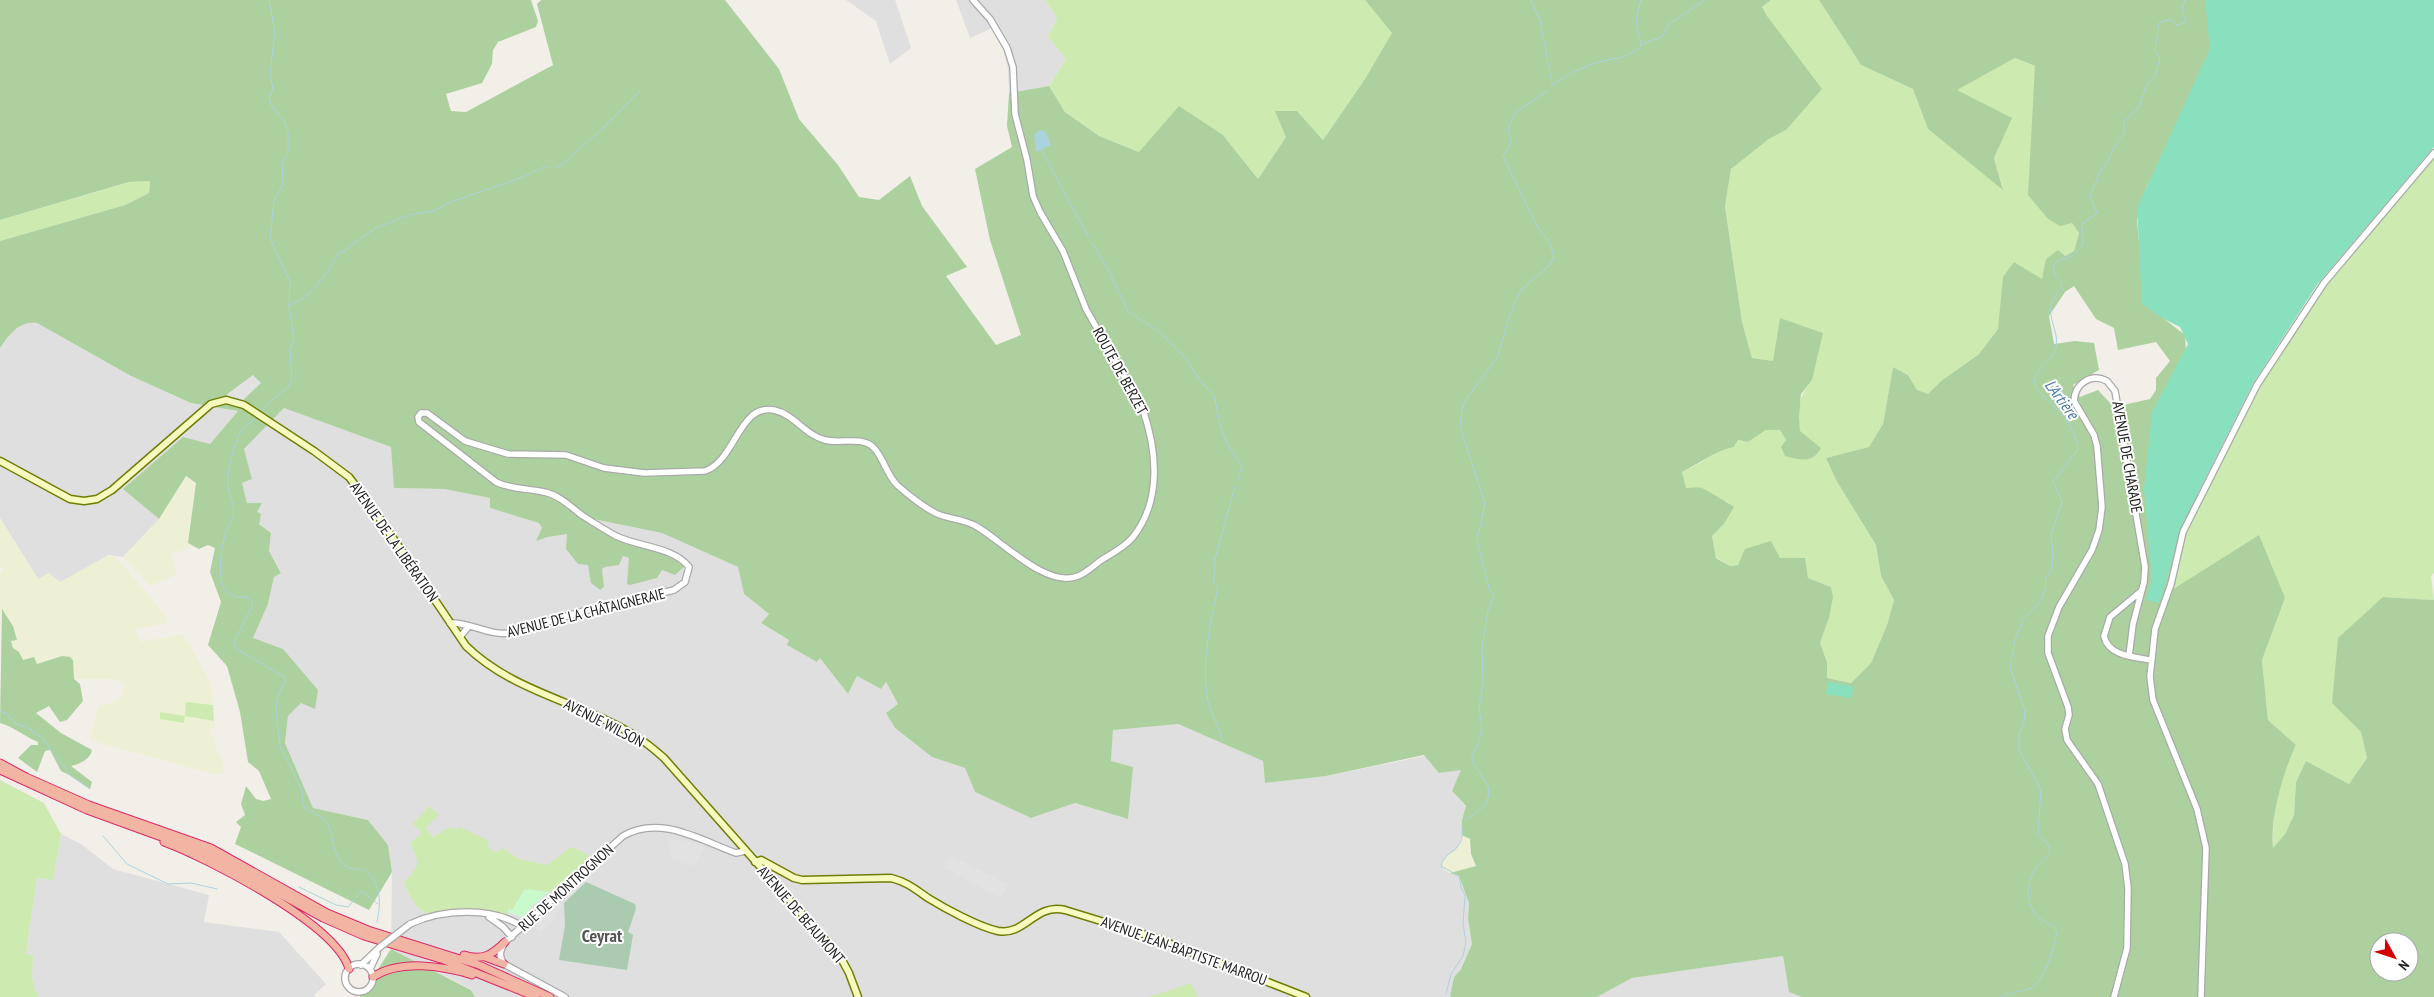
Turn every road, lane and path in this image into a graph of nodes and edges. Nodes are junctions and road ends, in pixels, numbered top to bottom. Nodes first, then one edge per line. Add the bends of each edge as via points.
1 (973, 0) edge
2 (2434, 154) edge
3 (0, 461) edge
4 (2143, 588) junction
5 (674, 590) joint
6 (450, 623) junction
7 (469, 626) junction
8 (455, 630) joint
9 (460, 637) junction
10 (2128, 656) junction
11 (2151, 660) junction
12 (0, 763) edge
13 (0, 770) edge
14 (118, 821) junction
15 (745, 851) junction
16 (755, 862) junction
17 (479, 913) junction
18 (523, 927) junction
19 (512, 936) junction
20 (505, 942) junction
21 (420, 945) junction
22 (380, 947) junction
23 (486, 957) junction
24 (504, 964) junction
25 (361, 965) junction
26 (349, 969) junction
27 (370, 970) junction
28 (373, 977) junction
29 (494, 979) junction
30 (536, 997) edge
31 (550, 997) edge
32 (565, 997) edge
33 (858, 997) edge
34 (1306, 997) edge
35 (2114, 997) edge
36 (2201, 997) edge

1 - 5 street, ROUTE DE BERZET via 990,18 1007,48 1013,67 1015,114 1033,196 1063,252 1086,309 1143,410 1148,425 1155,480 1144,517 1132,539 1078,576 1064,578 1035,568 974,525 928,509 897,485 874,447 866,442 826,440 814,436 786,414 772,410 759,410 749,416 723,459 712,468 644,473 604,468 566,455 524,456 487,450 465,441 427,413 418,417 424,427 496,482 558,497 618,537 682,558 689,567 689,573 685,582
2 - 11 street via 2324,283 2257,385 2183,532 2171,584 2155,629
3 - 6 main road, AVENUE DE LA LIBÉRATION via 70,499 91,501 112,490 211,404 226,400 244,405 333,464 355,484
4 - 10 street, AVENUE DE CHARADE
4 - 10 street via 2110,617 2104,631 2107,646
4 - 35 street, AVENUE DE CHARADE via 2145,575 2140,532 2115,391 2104,379 2088,379 2077,388 2074,401 2097,446 2102,507 2099,530 2092,550 2059,606 2047,643 2068,707 2067,740 2098,784 2125,864 2127,948
5 - 7 street, AVENUE DE LA CHÂTAIGNERAIE via 509,633 500,634
6 - 7 street, AVENUE DE LA CHÂTAIGNERAIE
6 - 8 main road, AVENUE DE LA LIBÉRATION
7 - 9 street
8 - 9 main road, AVENUE WILSON
9 - 15 main road, AVENUE WILSON via 480,659 505,676 642,740 675,769
10 - 11 street
11 - 36 street via 2150,683 2156,710 2204,834 2206,862
12 - 21 highway via 89,805 211,848 327,913 368,930
13 - 14 highway via 55,797
14 - 26 highway via 243,879 321,932 344,956
14 - 29 highway via 208,854 323,918 356,932
15 - 16 main road, AVENUE WILSON
15 - 18 street, RUE DE MONTROGNON via 736,853 706,840 657,828 626,834
16 - 33 main road, AVENUE DE BEAUMONT via 841,958
16 - 34 main road, AVENUE JEAN-BAPTISTE MARROU via 761,860 802,880 902,880 942,906 997,930 1016,929 1044,911 1065,910 1152,937
17 - 18 street
17 - 19 street via 492,918
17 - 22 street, bridge via 455,911 431,916 410,924
18 - 19 street, RUE DE MONTROGNON
19 - 20 street, RUE DE MONTROGNON
20 - 23 highway
20 - 24 street via 499,954
21 - 23 highway via 471,958
21 - 31 highway via 479,965
22 - 25 street
22 - 27 street
23 - 24 highway
24 - 32 street
25 - 26 street
25 - 27 street
26 - 28 street via 347,984 356,992 369,988
27 - 28 street
28 - 29 highway via 381,972 416,966 444,968
29 - 30 highway

